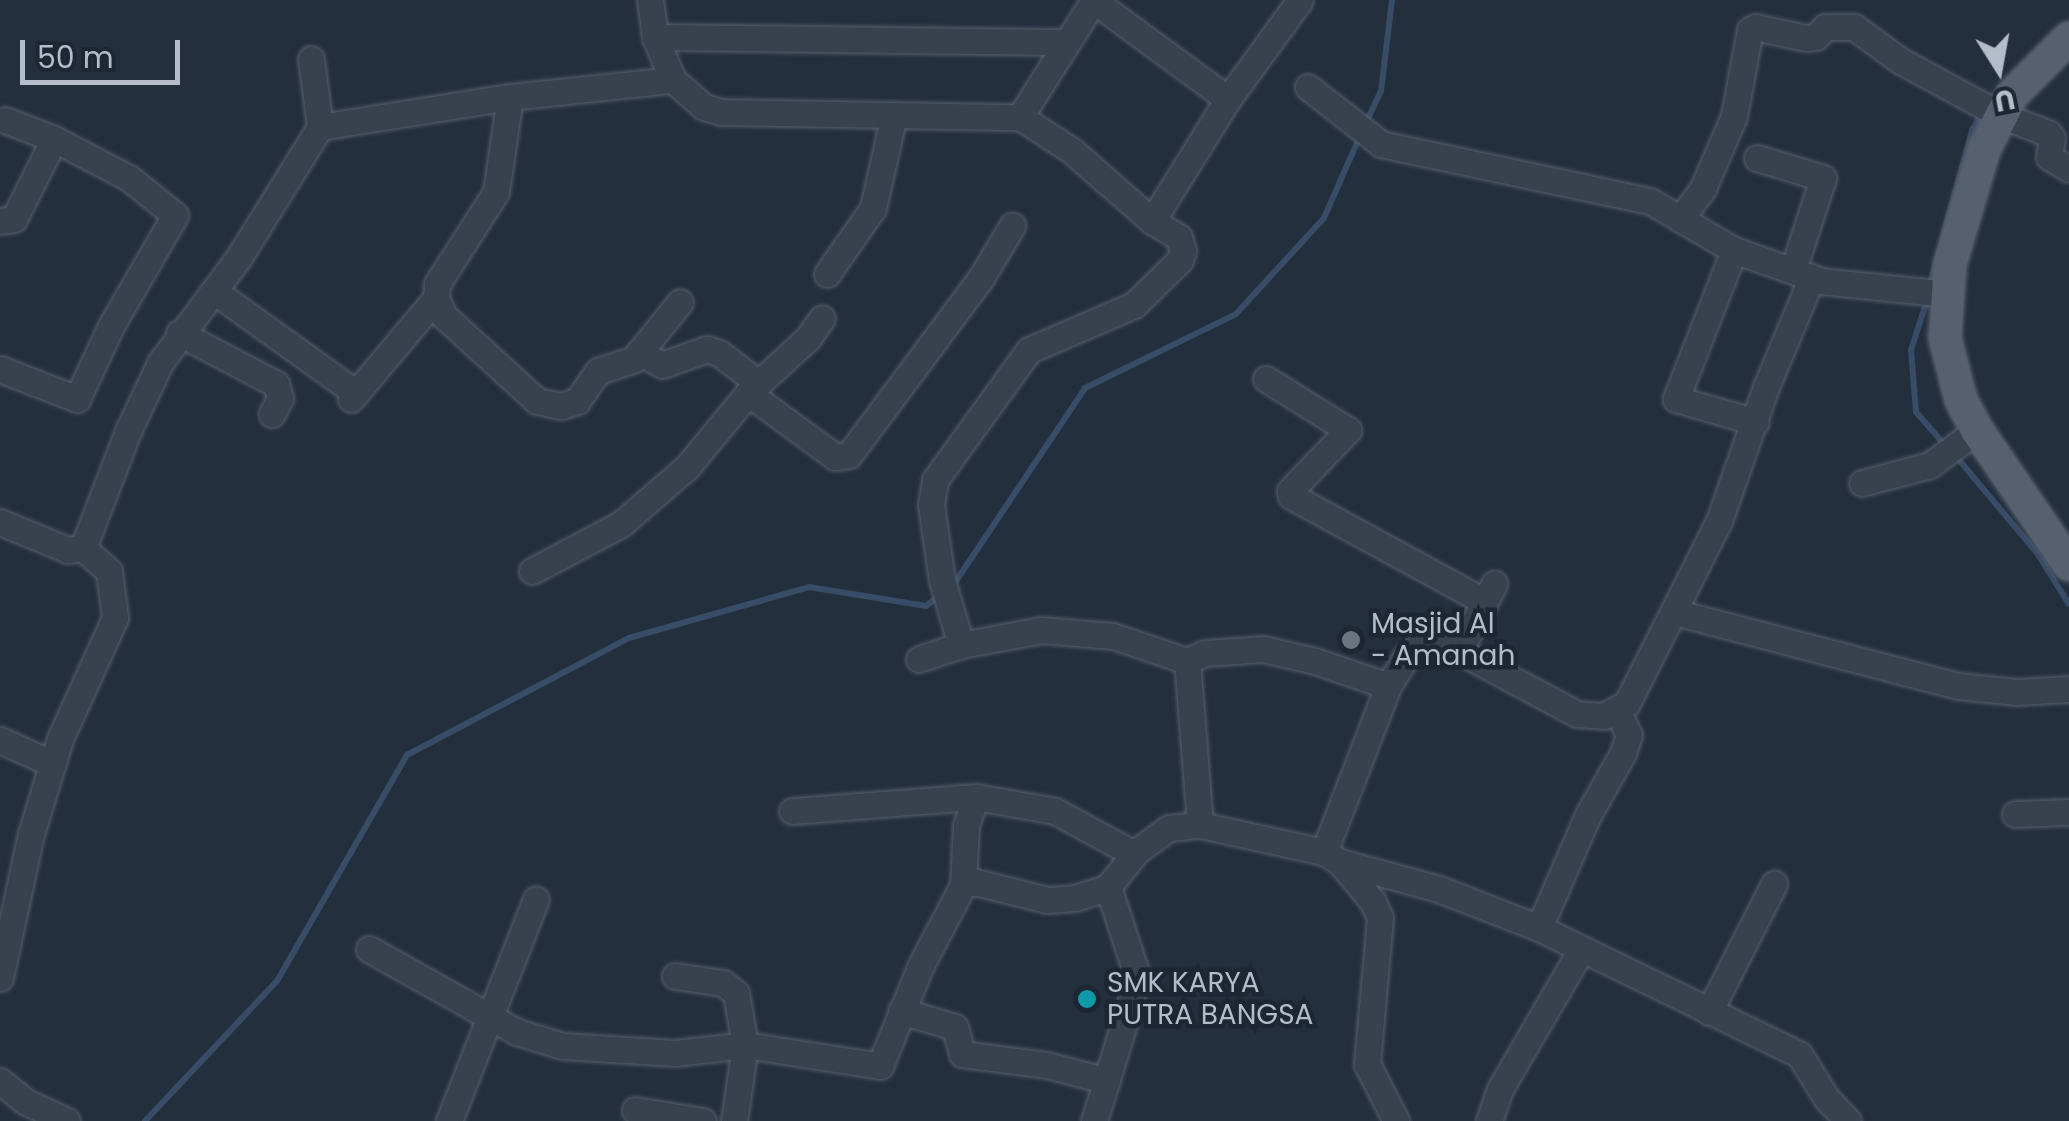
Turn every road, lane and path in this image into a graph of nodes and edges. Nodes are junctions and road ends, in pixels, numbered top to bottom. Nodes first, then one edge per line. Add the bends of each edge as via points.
1 (650, 0) edge
2 (1094, 0) edge
3 (1294, 2) edge
4 (655, 37) junction
5 (2069, 38) edge
6 (1064, 42) junction
7 (311, 59) dead end
8 (674, 80) junction
9 (1308, 87) dead end
10 (510, 98) junction
11 (1228, 99) junction
12 (1989, 108) junction
13 (894, 116) junction
14 (1020, 117) junction
15 (5, 120) dead end
16 (320, 127) junction
17 (54, 139) junction
18 (1758, 158) dead end
19 (2069, 169) edge
20 (1680, 219) junction
21 (0, 221) edge
22 (1152, 222) junction
23 (1012, 226) dead end
24 (1734, 250) junction
25 (1802, 273) junction
26 (826, 274) dead end
27 (214, 291) junction
28 (1941, 293) junction
29 (436, 298) junction
30 (680, 302) dead end
31 (822, 318) dead end
32 (179, 333) junction
33 (639, 352) junction
34 (0, 369) edge
35 (1266, 379) dead end
36 (753, 388) junction
37 (272, 414) dead end
38 (1756, 422) junction
39 (1968, 438) junction
40 (1862, 483) dead end
41 (0, 522) edge
42 (83, 548) junction
43 (2069, 565) edge
44 (532, 571) dead end
45 (1674, 612) junction
46 (961, 645) junction
47 (1459, 651) junction
48 (919, 658) dead end
49 (1187, 661) junction
50 (1388, 686) junction
51 (2069, 689) edge
52 (1618, 710) junction
53 (0, 740) edge
54 (53, 764) junction
55 (976, 798) junction
56 (792, 811) dead end
57 (2069, 812) edge
58 (2015, 814) dead end
59 (1200, 825) junction
60 (1134, 854) junction
61 (1332, 857) junction
62 (1774, 884) dead end
63 (963, 885) junction
64 (1108, 887) junction
65 (536, 899) dead end
66 (1539, 928) junction
67 (369, 949) dead end
68 (1581, 950) junction
69 (675, 976) dead end
70 (0, 978) edge
71 (901, 1011) junction
72 (1709, 1012) junction
73 (491, 1018) junction
74 (745, 1046) junction
75 (0, 1080) edge
76 (1107, 1081) junction
77 (635, 1110) dead end
78 (67, 1121) edge
79 (449, 1121) edge
80 (704, 1121) edge
81 (734, 1121) edge
82 (1094, 1121) edge
83 (1396, 1121) edge
84 (1490, 1121) edge
85 (1848, 1121) edge

1 - 4 street
2 - 6 street
2 - 11 street
3 - 11 street
4 - 6 street
4 - 8 street
5 - 12 main road
6 - 14 street
7 - 16 street
8 - 10 street
8 - 13 street via 690,98 721,112
9 - 20 street via 1381,144 1638,197
10 - 16 street
10 - 29 street via 496,192 442,273
11 - 22 street
12 - 19 street via 2052,135 2049,157
12 - 20 street via 1900,61 1854,27 1825,27 1806,38 1755,27 1734,116 1702,188
12 - 28 main road
13 - 14 street
13 - 26 street via 873,208
14 - 22 street via 1071,150
15 - 17 street
16 - 27 street
17 - 21 street via 14,219
17 - 34 street via 129,178 174,215 77,399
18 - 25 street via 1823,178
20 - 24 street
22 - 46 street via 1178,238 1180,260 1134,305 1029,350 935,480 931,505 942,580
23 - 36 street via 849,455 835,457
24 - 25 street
24 - 38 street via 1676,398
25 - 28 street
25 - 38 street
27 - 29 street via 353,396
27 - 32 street
28 - 39 main road
29 - 33 street via 444,316 537,401 577,401 598,371
30 - 33 street
31 - 36 street
32 - 37 street via 276,384 280,398
32 - 42 street via 145,393
33 - 36 street via 662,365 707,349
35 - 47 street via 1348,430 1291,496 1488,592
36 - 44 street via 687,467 621,524
38 - 45 street via 1720,521
39 - 40 street via 1937,462
39 - 43 main road
41 - 42 street via 68,550
42 - 54 street via 108,571 115,618
45 - 51 street via 1958,686
45 - 52 street
46 - 48 street
46 - 49 street via 1042,630 1083,631
47 - 50 street via 1434,643 1416,646
47 - 52 street via 1577,714
49 - 50 street via 1205,653 1263,649
49 - 59 street
50 - 61 street
52 - 66 street via 1629,736
53 - 54 street
54 - 70 street
55 - 56 street
55 - 60 street via 1055,811
55 - 63 street via 966,825
57 - 58 street
59 - 60 street via 1168,828
59 - 61 street
60 - 64 street
61 - 66 street
61 - 83 street via 1380,918 1367,1064
62 - 72 street
63 - 64 street via 1048,900
63 - 71 street
64 - 76 street via 1135,969
65 - 73 street
66 - 68 street
67 - 73 street
68 - 72 street
68 - 84 street via 1500,1089
69 - 74 street via 734,988
71 - 74 street via 880,1066
71 - 76 street via 955,1027 962,1054
72 - 85 street via 1799,1054
73 - 74 street via 563,1046 615,1053
73 - 79 street
74 - 81 street
75 - 78 street via 26,1102
76 - 82 street
77 - 80 street

